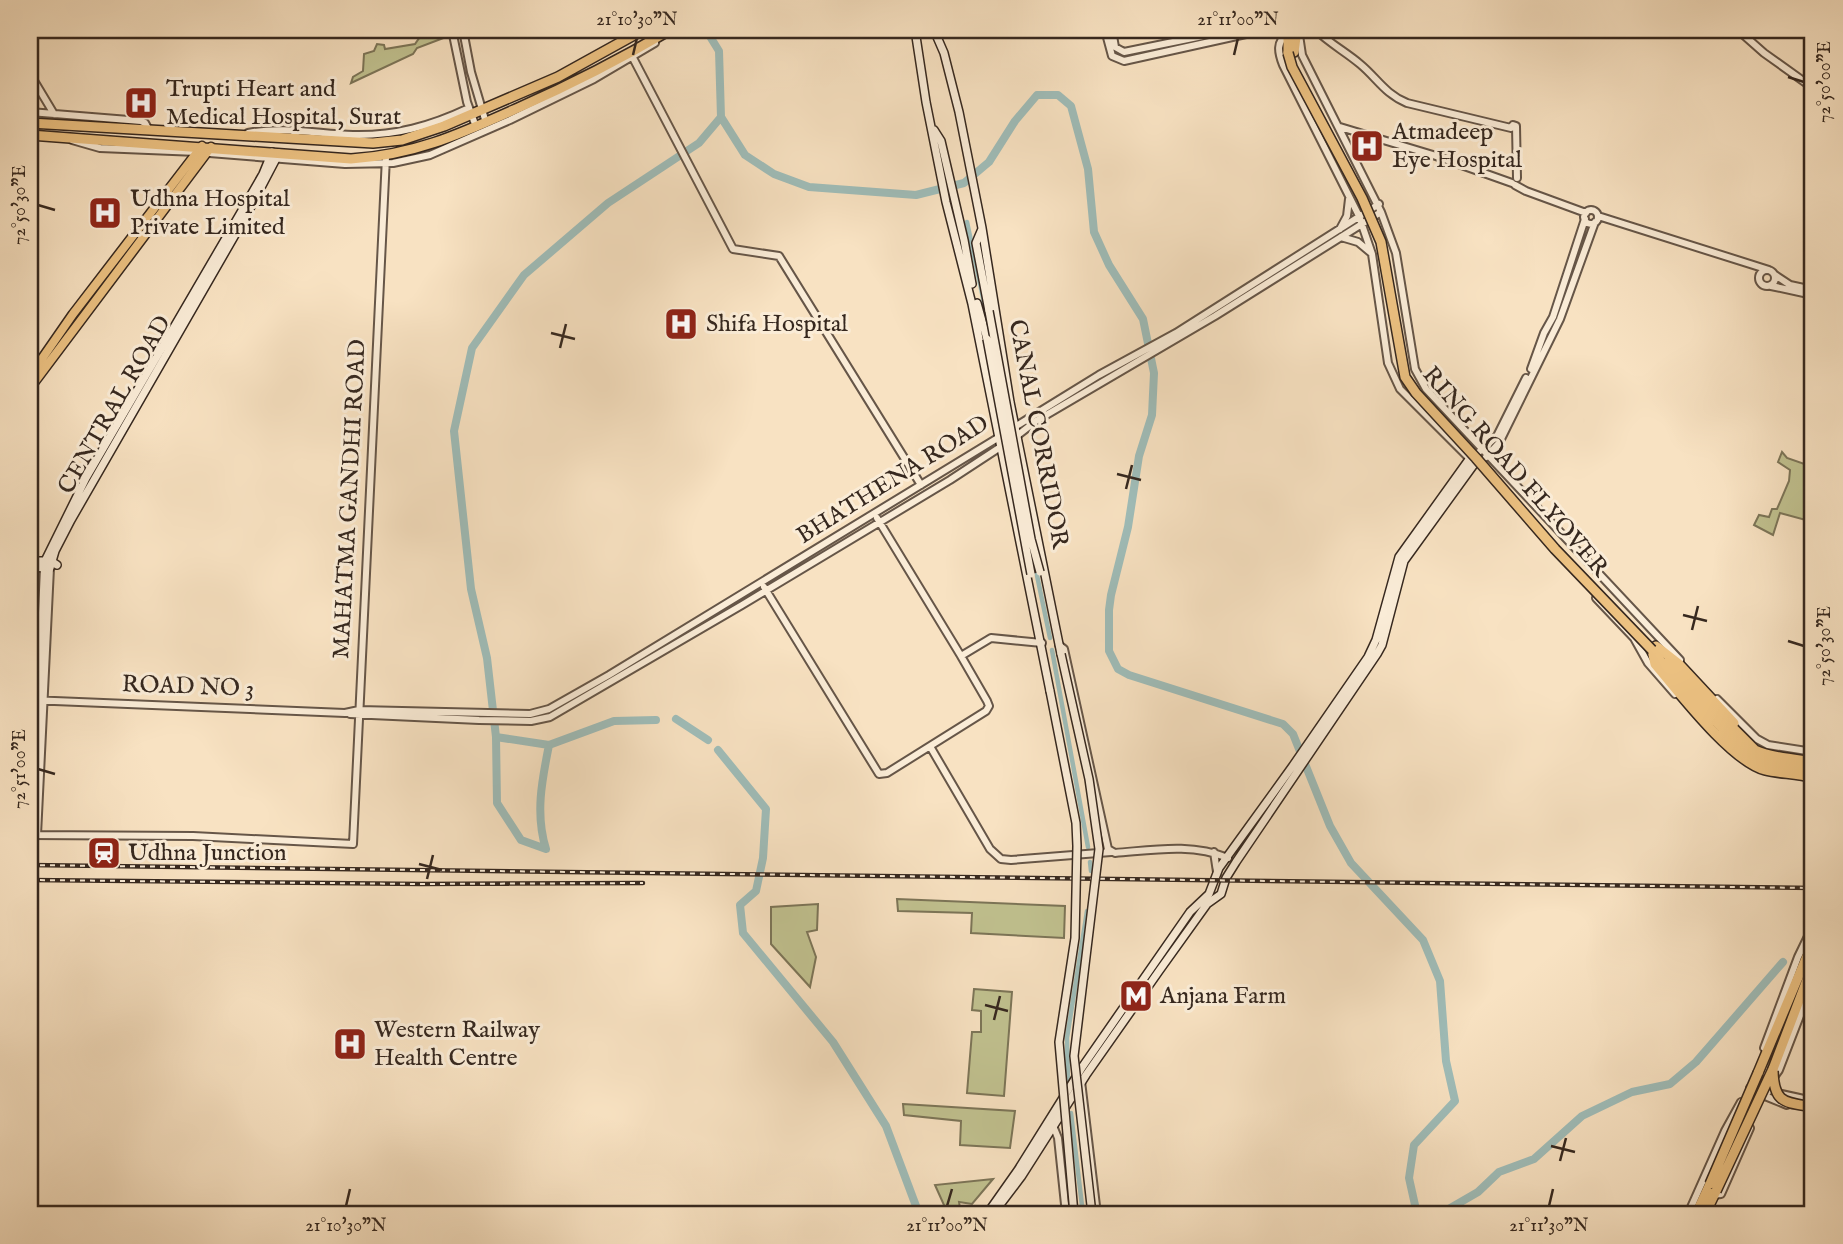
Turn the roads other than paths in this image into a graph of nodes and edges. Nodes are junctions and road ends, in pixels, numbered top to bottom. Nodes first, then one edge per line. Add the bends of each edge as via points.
1 (452, 30) edge
2 (463, 30) edge
3 (643, 30) edge
4 (670, 30) edge
5 (915, 30) edge
6 (934, 30) edge
7 (1105, 30) edge
8 (1112, 30) edge
9 (1232, 30) edge
10 (1264, 30) edge
11 (1293, 30) edge
12 (1316, 30) edge
13 (1738, 30) edge
14 (632, 55) junction
15 (30, 74) edge
16 (1813, 88) edge
17 (481, 109) junction
18 (470, 111) junction
19 (30, 113) edge
20 (54, 114) junction
21 (89, 122) junction
22 (30, 123) edge
23 (486, 123) junction
24 (475, 127) junction
25 (1340, 127) junction
26 (30, 135) edge
27 (229, 136) junction
28 (277, 138) junction
29 (204, 150) junction
30 (275, 156) junction
31 (386, 160) junction
32 (1515, 181) junction
33 (1348, 195) junction
34 (1380, 208) junction
35 (1585, 216) junction
36 (1596, 219) junction
37 (1360, 220) junction
38 (982, 228) junction
39 (1340, 234) junction
40 (960, 239) junction
41 (1372, 254) junction
42 (1741, 260) junction
43 (1772, 273) junction
44 (1759, 279) junction
45 (1769, 286) junction
46 (1813, 292) edge
47 (1170, 340) junction
48 (30, 376) edge
49 (30, 388) edge
50 (1016, 431) junction
51 (999, 437) junction
52 (1001, 447) junction
53 (1482, 450) junction
54 (1487, 457) junction
55 (1472, 461) junction
56 (920, 485) junction
57 (874, 514) junction
58 (879, 522) junction
59 (30, 561) edge
60 (47, 565) junction
61 (30, 567) edge
62 (761, 582) junction
63 (766, 590) junction
64 (1057, 636) junction
65 (1041, 639) junction
66 (1654, 648) junction
67 (1060, 650) junction
68 (961, 656) junction
69 (30, 700) edge
70 (41, 700) junction
71 (359, 713) junction
72 (530, 718) junction
73 (931, 748) junction
74 (1813, 752) edge
75 (1813, 764) edge
76 (1295, 769) junction
77 (1813, 779) edge
78 (33, 835) edge
79 (1111, 852) junction
80 (1214, 852) junction
81 (1228, 858) junction
82 (1217, 872) junction
83 (1813, 926) edge
84 (1811, 942) edge
85 (1813, 964) edge
86 (1813, 982) edge
87 (1773, 1069) junction
88 (1080, 1071) junction
89 (1754, 1082) junction
90 (1082, 1083) junction
91 (1751, 1091) junction
92 (1768, 1092) junction
93 (1813, 1101) edge
94 (1813, 1109) edge
95 (1051, 1126) junction
96 (1709, 1190) junction
97 (987, 1214) edge
98 (993, 1214) edge
99 (1066, 1214) edge
100 (1074, 1214) edge
101 (1094, 1214) edge
102 (1688, 1214) edge
103 (1696, 1214) edge
104 (1705, 1214) edge

1 - 18 street
2 - 17 street
3 - 17 highway via 558,77
4 - 14 highway
5 - 40 main road via 931,126
6 - 38 main road via 959,112
7 - 10 street via 1112,56 1124,61
8 - 9 street via 1115,47 1124,52
11 - 25 street
11 - 33 street via 1282,37 1280,56
11 - 66 highway, RING ROAD FLYOVER, bridge via 1291,52 1386,240 1409,375
12 - 32 street via 1394,98 1513,130
13 - 16 street
14 - 23 highway
14 - 31 street via 594,79 456,144 430,155
14 - 56 street via 733,249 779,256
15 - 20 street
17 - 18 highway
17 - 23 street
18 - 24 street
18 - 27 street via 417,129 374,135 255,132
18 - 28 highway via 402,140
19 - 20 street
20 - 21 street
21 - 22 highway
21 - 27 highway
23 - 24 highway
24 - 31 highway
25 - 32 street
25 - 34 street
26 - 29 highway
27 - 28 highway
28 - 30 highway
29 - 30 highway
29 - 48 main road via 73,314
29 - 49 main road
30 - 31 highway
30 - 60 main road, CENTRAL ROAD via 86,478
31 - 71 street, MAHATMA GANDHI ROAD
32 - 35 street via 1526,191
33 - 37 street
33 - 39 street
34 - 37 street, BHATHENA ROAD
34 - 53 street via 1396,253 1415,369 1426,389
35 - 36 street via 1589,223
35 - 36 street via 1592,210
35 - 53 street via 1553,317 1530,371 1497,436
36 - 42 street
36 - 54 street via 1560,319 1499,443
37 - 39 street, BHATHENA ROAD
37 - 41 street
38 - 50 main road, CANAL CORRIDOR
38 - 64 main road, bridge via 976,243 1031,539
39 - 41 street
39 - 47 street, BHATHENA ROAD
40 - 51 main road
40 - 65 main road, bridge via 987,339
41 - 55 street via 1388,360 1399,389
42 - 43 street
42 - 44 street
43 - 44 street via 1762,272
43 - 45 street via 1775,280
43 - 46 street via 1783,282
44 - 45 street
45 - 46 street
47 - 50 street, BHATHENA ROAD
47 - 50 street, BHATHENA ROAD via 1099,375
50 - 51 street, BHATHENA ROAD
50 - 52 street, BHATHENA ROAD
50 - 64 main road, CANAL CORRIDOR
51 - 52 main road
51 - 56 street, BHATHENA ROAD
52 - 58 street, BHATHENA ROAD
52 - 65 main road
53 - 54 street
53 - 55 street
54 - 55 street
54 - 74 street via 1757,739
55 - 76 main road via 1398,557 1376,640
55 - 77 street via 1634,638 1664,683 1731,752 1761,772
56 - 57 street, BHATHENA ROAD
57 - 58 street
57 - 62 street, BHATHENA ROAD
58 - 63 street, BHATHENA ROAD
58 - 68 street
59 - 60 main road
60 - 61 main road
60 - 70 street, CENTRAL ROAD
62 - 63 street
62 - 72 street, BHATHENA ROAD
63 - 72 street, BHATHENA ROAD via 556,715
63 - 73 street via 877,772 887,773
64 - 67 main road, CANAL CORRIDOR
65 - 68 street via 991,638
65 - 100 main road, bridge via 1076,823 1075,938 1059,1042
66 - 75 highway via 1679,664 1753,743
66 - 75 highway via 1762,752
66 - 77 highway via 1654,664 1727,745 1764,769
67 - 79 street via 1064,649
67 - 101 main road, CANAL CORRIDOR, bridge via 1089,779 1099,849 1074,1056
68 - 73 street via 988,709
69 - 70 street, ROAD NO 3
70 - 71 street, ROAD NO 3
70 - 78 street, CENTRAL ROAD
71 - 72 street, ROAD NO 3
71 - 78 street, MAHATMA GANDHI ROAD via 353,844
73 - 79 street via 996,856 1011,860
76 - 81 main road
76 - 90 main road via 1228,873 1221,894 1207,904
79 - 80 street via 1187,848
80 - 81 street
80 - 82 street
81 - 82 main road
82 - 88 main road via 1209,894 1190,912
83 - 84 street
84 - 89 street via 1773,1021
84 - 96 highway, bridge
85 - 87 highway
86 - 92 street
87 - 92 highway, bridge
87 - 96 highway, bridge
88 - 90 street
88 - 95 main road
89 - 91 street
89 - 92 street via 1763,1080
90 - 95 main road
90 - 101 street
91 - 92 street via 1754,1096
91 - 96 street via 1725,1131
92 - 93 street
92 - 94 highway, bridge
92 - 96 street via 1721,1194
95 - 97 main road
95 - 98 main road
95 - 99 street via 1058,1138
96 - 102 street
96 - 103 highway
96 - 104 highway

